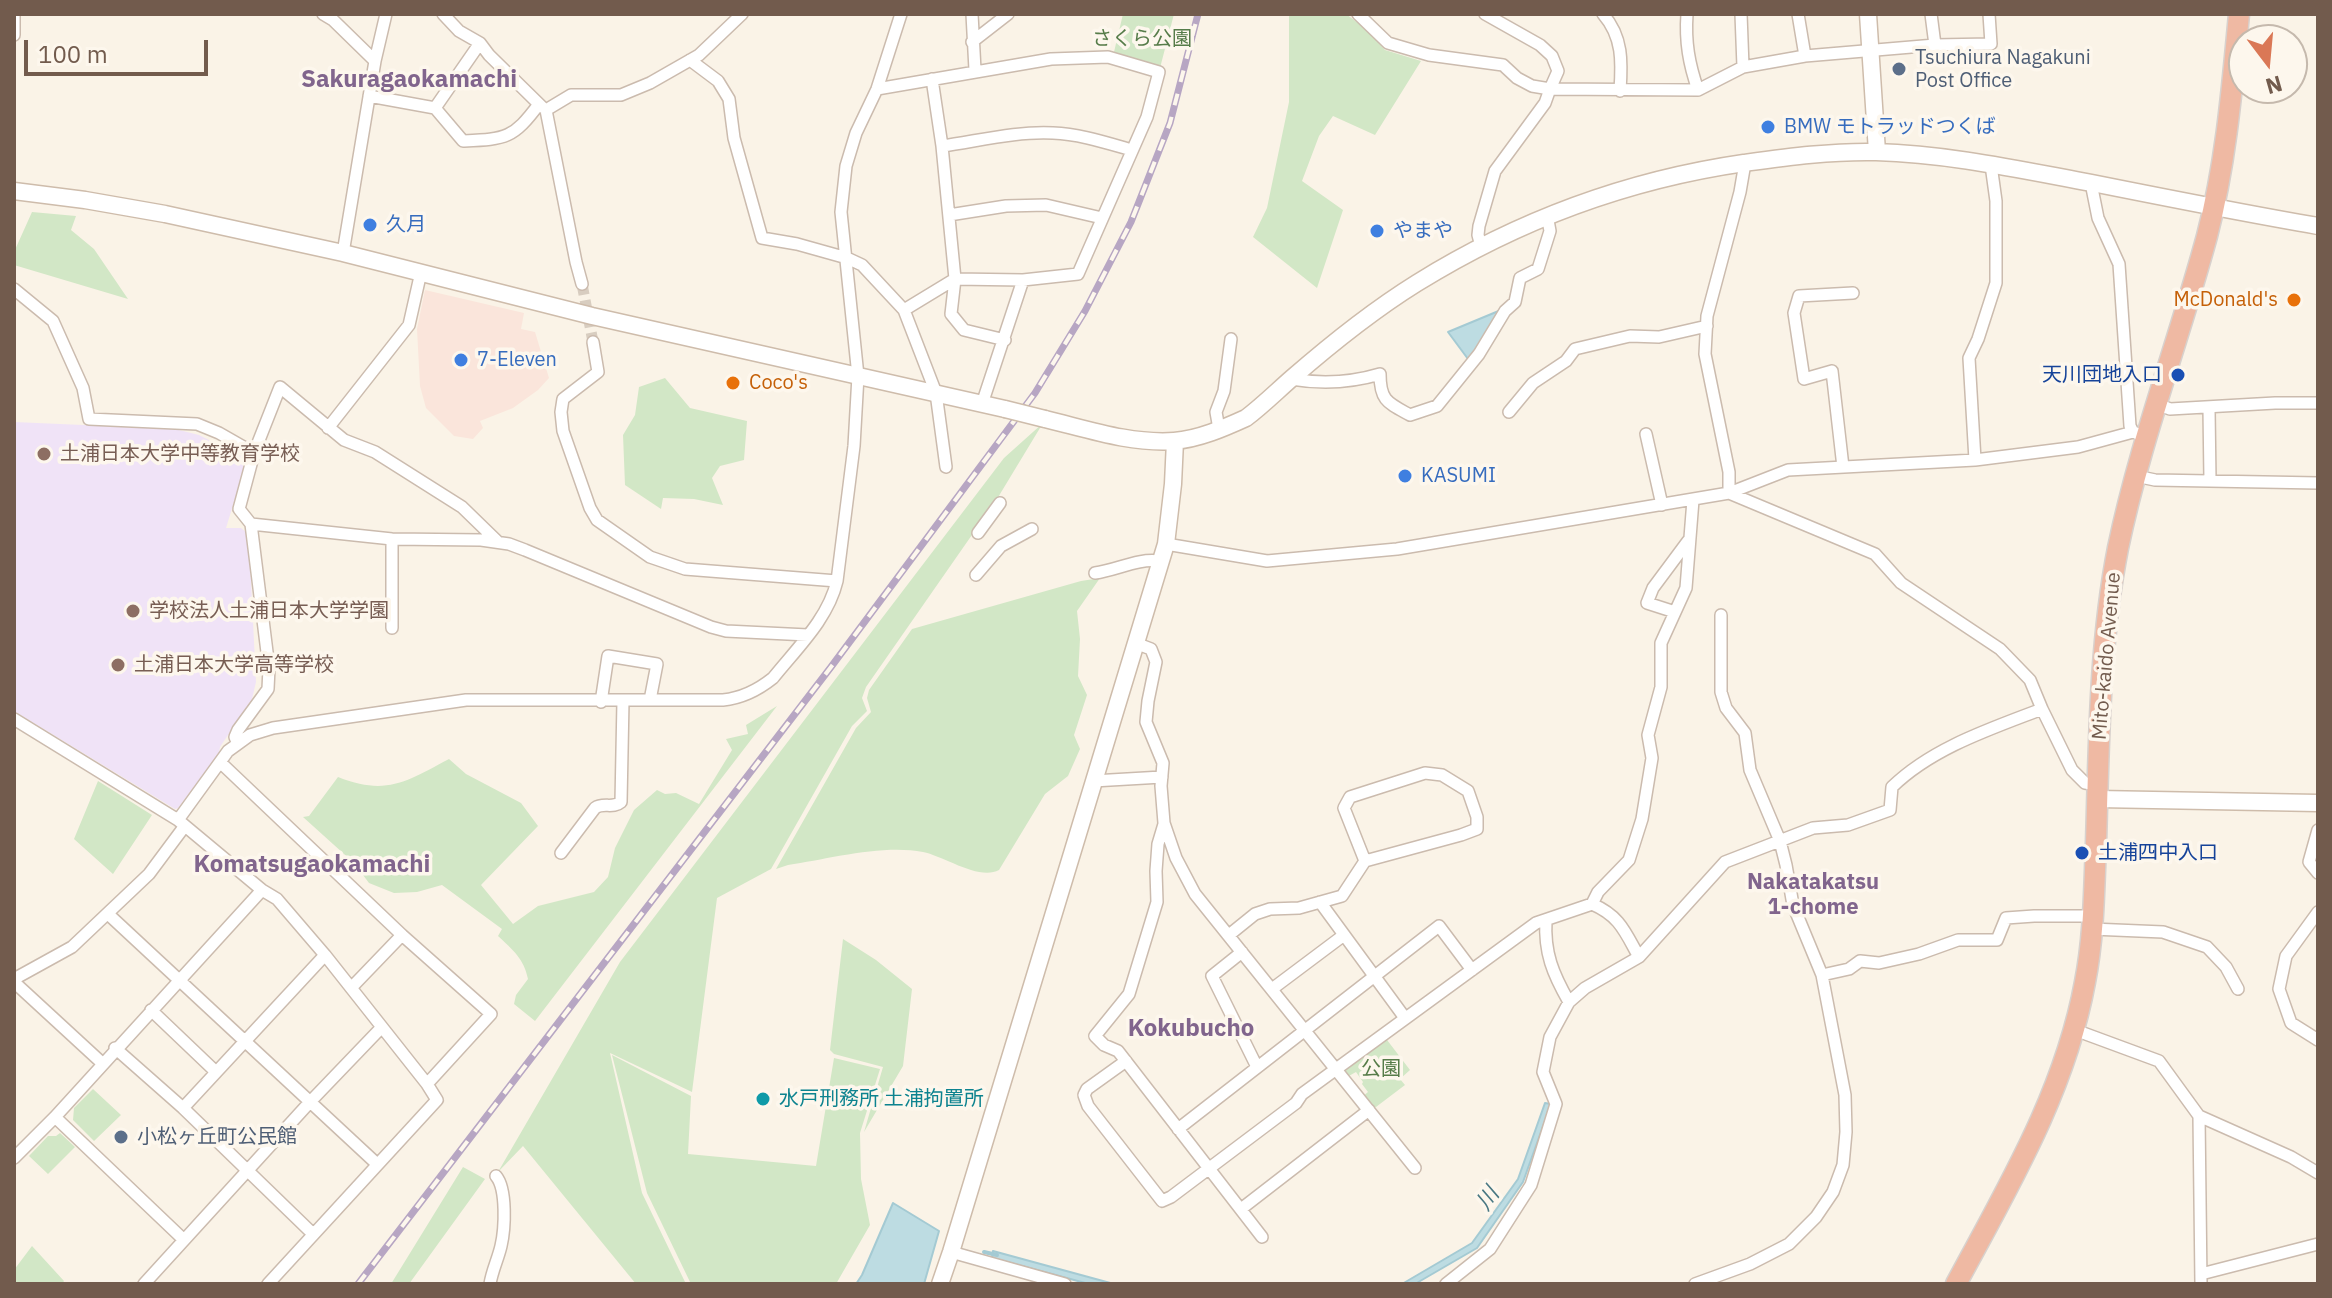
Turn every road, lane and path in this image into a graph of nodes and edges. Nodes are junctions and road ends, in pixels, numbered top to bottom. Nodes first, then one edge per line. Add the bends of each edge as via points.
1 (14, 14) edge
2 (323, 14) edge
3 (386, 14) edge
4 (443, 14) edge
5 (742, 14) edge
6 (901, 14) edge
7 (972, 14) edge
8 (1008, 14) edge
9 (1485, 14) edge
10 (1603, 14) edge
11 (1687, 14) edge
12 (1741, 14) edge
13 (1798, 14) edge
14 (1868, 14) edge
15 (1931, 14) edge
16 (1989, 14) edge
17 (2239, 14) edge
18 (1363, 15) edge
19 (14, 35) edge
20 (972, 42) junction
21 (480, 43) junction
22 (1935, 45) junction
23 (1872, 50) junction
24 (1805, 56) junction
25 (690, 60) junction
26 (375, 61) junction
27 (1743, 67) junction
28 (975, 70) junction
29 (932, 79) junction
30 (877, 89) junction
31 (1550, 89) junction
32 (1698, 90) junction
33 (1620, 91) junction
34 (369, 96) junction
35 (542, 107) junction
36 (435, 108) junction
37 (942, 146) junction
38 (1132, 150) junction
39 (1877, 152) junction
40 (1745, 163) junction
41 (1991, 165) junction
42 (2091, 183) junction
43 (14, 191) edge
44 (2214, 207) junction
45 (949, 215) junction
46 (1547, 215) junction
47 (1102, 218) junction
48 (2318, 226) edge
49 (1481, 246) junction
50 (343, 253) junction
51 (847, 258) junction
52 (421, 272) junction
53 (955, 279) junction
54 (1023, 280) junction
55 (582, 284) tunnel mouth
56 (14, 289) edge
57 (1853, 293) dead end
58 (904, 310) junction
59 (1707, 326) junction
60 (1231, 339) dead end
61 (1005, 340) junction
62 (593, 342) tunnel mouth
63 (858, 376) junction
64 (1291, 379) junction
65 (936, 393) junction
66 (2318, 403) edge
67 (982, 404) junction
68 (2157, 404) junction
69 (2209, 409) junction
70 (1509, 412) dead end
71 (328, 428) junction
72 (1219, 429) junction
73 (1646, 434) dead end
74 (2140, 435) junction
75 (1175, 441) junction
76 (254, 453) junction
77 (1975, 460) junction
78 (946, 467) dead end
79 (1843, 467) junction
80 (2136, 476) junction
81 (2210, 480) junction
82 (2318, 483) edge
83 (1729, 493) junction
84 (1693, 500) junction
85 (1000, 503) dead end
86 (1662, 505) junction
87 (251, 524) junction
88 (1032, 529) dead end
89 (978, 533) dead end
90 (392, 539) junction
91 (1689, 541) junction
92 (498, 542) junction
93 (1166, 544) junction
94 (1159, 561) junction
95 (1095, 573) dead end
96 (976, 575) dead end
97 (837, 581) junction
98 (1675, 612) junction
99 (1721, 615) dead end
100 (392, 628) dead end
101 (808, 635) junction
102 (1135, 643) junction
103 (650, 700) junction
104 (623, 701) junction
105 (601, 702) junction
106 (2042, 709) junction
107 (14, 719) edge
108 (237, 742) junction
109 (220, 762) junction
110 (1162, 777) junction
111 (1093, 781) junction
112 (2098, 792) junction
113 (2318, 803) edge
114 (1164, 823) junction
115 (181, 824) junction
116 (2318, 830) edge
117 (1780, 841) junction
118 (561, 853) dead end
119 (1365, 861) junction
120 (2318, 873) edge
121 (262, 890) junction
122 (1320, 902) junction
123 (1592, 904) junction
124 (2318, 912) edge
125 (108, 914) junction
126 (1546, 920) junction
127 (2093, 923) junction
128 (402, 935) junction
129 (1229, 935) junction
130 (1344, 935) junction
131 (1242, 952) junction
132 (325, 955) junction
133 (1639, 957) junction
134 (1472, 970) junction
135 (1822, 975) junction
136 (1374, 976) junction
137 (180, 980) junction
138 (14, 981) edge
139 (351, 988) junction
140 (1272, 989) junction
141 (2238, 989) dead end
142 (1569, 1002) junction
143 (151, 1010) junction
144 (1405, 1018) junction
145 (381, 1028) junction
146 (1305, 1030) junction
147 (2075, 1030) junction
148 (2318, 1040) edge
149 (244, 1042) junction
150 (115, 1048) junction
151 (1126, 1061) junction
152 (102, 1063) junction
153 (1257, 1067) junction
154 (1335, 1069) junction
155 (216, 1072) junction
156 (427, 1084) junction
157 (309, 1103) junction
158 (183, 1108) junction
159 (1369, 1110) junction
160 (2199, 1116) junction
161 (55, 1117) junction
162 (1178, 1129) junction
163 (14, 1158) edge
164 (377, 1164) junction
165 (1415, 1168) dead end
166 (1209, 1169) junction
167 (248, 1170) junction
168 (2318, 1173) edge
169 (496, 1176) dead end
170 (1241, 1209) junction
171 (313, 1234) junction
172 (1262, 1237) dead end
173 (184, 1240) junction
174 (2318, 1244) edge
175 (951, 1252) junction
176 (2201, 1279) edge
177 (1720, 1280) edge
178 (144, 1284) edge
179 (268, 1284) edge
180 (490, 1284) edge
181 (940, 1284) edge
182 (1065, 1284) edge
183 (1446, 1284) edge
184 (1695, 1284) edge
185 (1956, 1284) edge

1 - 19 street
2 - 26 street
3 - 26 street
4 - 21 street
5 - 25 street
6 - 30 street
7 - 20 street
8 - 20 street
9 - 31 street via 1552,56 1558,71
10 - 33 street via 1622,53
11 - 32 street via 1688,61
12 - 27 street
13 - 24 street
14 - 23 street
15 - 22 street
16 - 22 street via 1991,44
17 - 44 highway, Mito-kaido Avenue
18 - 31 street via 1388,43 1429,55 1503,65 1532,86
20 - 28 street
21 - 35 street
21 - 36 street
22 - 23 street
23 - 24 street
23 - 39 street
24 - 27 street
25 - 35 street via 621,95 571,95
25 - 51 street via 718,81 729,99 734,138 762,238
26 - 34 street
27 - 32 street
28 - 29 street
28 - 38 street via 1108,57 1159,72
29 - 30 street
29 - 37 street
30 - 51 street via 856,133 845,177 841,212
31 - 33 street
31 - 49 street via 1495,171 1479,226
32 - 33 street
34 - 36 street
34 - 50 street
35 - 36 street via 522,127 498,139 463,141
35 - 55 street
37 - 38 street via 1055,132
37 - 45 street
38 - 47 street
39 - 40 street via 1791,155
39 - 41 street
40 - 46 street via 1676,174
40 - 59 street
41 - 42 street
41 - 77 street via 1996,283 1969,358
42 - 44 street
42 - 74 street via 2098,218 2119,264 2130,426
43 - 50 street via 165,214
44 - 48 street
44 - 68 highway, Mito-kaido Avenue
45 - 47 street via 1046,205
45 - 53 street
46 - 49 street
46 - 64 street via 1550,231 1538,269 1520,278 1515,302 1437,406 1410,415 1389,404 1380,393 1380,374 1348,382
47 - 54 street via 1078,274
49 - 64 street via 1391,300
50 - 52 street
51 - 58 street via 862,265
51 - 63 street
52 - 63 street
52 - 71 street via 409,325
53 - 54 street
53 - 58 street
53 - 61 street via 951,314 957,322 964,330
54 - 61 street
56 - 76 street via 53,321 83,388 89,419 197,424
57 - 79 street via 1799,296 1794,313 1804,379 1832,371
58 - 65 street
59 - 70 street via 1575,349 1533,383
59 - 83 street via 1705,354
60 - 72 street via 1216,412
61 - 67 street
62 - 97 street via 598,372 563,399 561,412 563,431 597,520 650,557 685,569
63 - 65 street
63 - 97 street
64 - 72 street via 1246,418
65 - 67 street
65 - 78 street
66 - 69 street
67 - 75 street, bridge via 1107,435
68 - 69 street
68 - 74 highway, Mito-kaido Avenue
69 - 81 street
71 - 76 street via 280,387
71 - 92 street via 462,507
72 - 75 street
73 - 86 street
74 - 77 street
74 - 80 highway, Mito-kaido Avenue
75 - 93 street
76 - 87 street via 239,509
77 - 79 street
79 - 83 street via 1788,470
80 - 81 street
80 - 112 highway, Mito-kaido Avenue via 2109,603
81 - 82 street
83 - 84 street
83 - 106 street via 1875,554 1901,583 2000,649 2030,680
84 - 86 street
84 - 91 street
85 - 89 street
86 - 93 street via 1397,549 1267,561
87 - 90 street
87 - 108 street via 268,689 238,730
88 - 96 street via 1001,546
90 - 92 street
90 - 100 street
91 - 98 street via 1686,588
91 - 98 street via 1647,603
92 - 101 street via 711,627
93 - 94 street
94 - 95 street
94 - 102 street
97 - 101 street via 825,612
98 - 123 street via 1661,643 1661,687 1648,735 1652,758 1642,819 1629,860
99 - 117 street via 1721,692 1745,733 1750,770
101 - 103 street via 773,678 737,699
102 - 110 street via 1151,649 1156,662 1146,722 1163,763
102 - 111 street
103 - 104 street
103 - 105 street via 657,664 608,656
104 - 105 street
104 - 118 street via 621,802 595,808
105 - 108 street via 444,703 273,728
106 - 112 street via 2072,770
106 - 117 street via 1978,733 1908,771 1892,787 1890,810
107 - 115 street
108 - 109 street
109 - 115 street
109 - 128 street
110 - 111 street
110 - 114 street
111 - 175 street
112 - 113 street
112 - 127 highway, Mito-kaido Avenue
114 - 129 street via 1195,894
114 - 151 street via 1158,844 1157,902 1129,994 1095,1036
115 - 121 street
115 - 125 street via 149,874
116 - 120 street via 2309,862
117 - 133 street via 1725,862
117 - 135 street via 1793,905
119 - 119 street via 1344,808 1350,797 1425,773 1442,775 1468,791 1477,829
119 - 122 street via 1342,896
121 - 132 street via 277,899
121 - 137 street
122 - 129 street via 1255,914
122 - 130 street
123 - 126 street
123 - 133 street via 1609,912
124 - 148 street via 2286,956 2279,989 2291,1023
125 - 137 street
125 - 138 street via 72,947
126 - 134 street
126 - 142 street via 1553,974
127 - 135 street via 2006,918 1997,940 1958,940 1879,963 1860,961
127 - 141 street via 2163,932 2207,947
127 - 147 highway, Mito-kaido Avenue
128 - 139 street
128 - 156 street via 491,1014
129 - 131 street
130 - 136 street
130 - 140 street
131 - 140 street
131 - 153 street via 1212,976
132 - 139 street
132 - 149 street
133 - 142 street
134 - 136 street via 1439,926
134 - 144 street
135 - 177 street via 1845,1095 1843,1165 1816,1217 1789,1244
136 - 144 street
136 - 146 street
137 - 143 street
137 - 149 street
138 - 152 street
139 - 145 street
140 - 146 street
142 - 183 street via 1550,1037 1543,1072 1556,1104 1531,1185 1490,1249
143 - 150 street
143 - 155 street
144 - 154 street
145 - 156 street
145 - 157 street
146 - 153 street
146 - 154 street
147 - 160 street via 2159,1061
147 - 185 highway, Mito-kaido Avenue via 2032,1140
149 - 155 street
149 - 157 street
150 - 152 street
150 - 158 street
151 - 162 street
151 - 166 street via 1084,1095 1156,1196 1162,1201 1171,1197
152 - 161 street
153 - 162 street
154 - 159 street
154 - 166 street
155 - 158 street
156 - 164 street via 437,1100
157 - 164 street
157 - 167 street
158 - 167 street
159 - 165 street
159 - 170 street
160 - 168 street
160 - 176 street
161 - 163 street
161 - 173 street
162 - 166 street
164 - 171 street
166 - 170 street
167 - 171 street
167 - 173 street
169 - 180 street via 502,1192 503,1235
170 - 172 street
171 - 179 street
173 - 178 street
174 - 176 street
175 - 181 street
175 - 182 street
177 - 184 street

